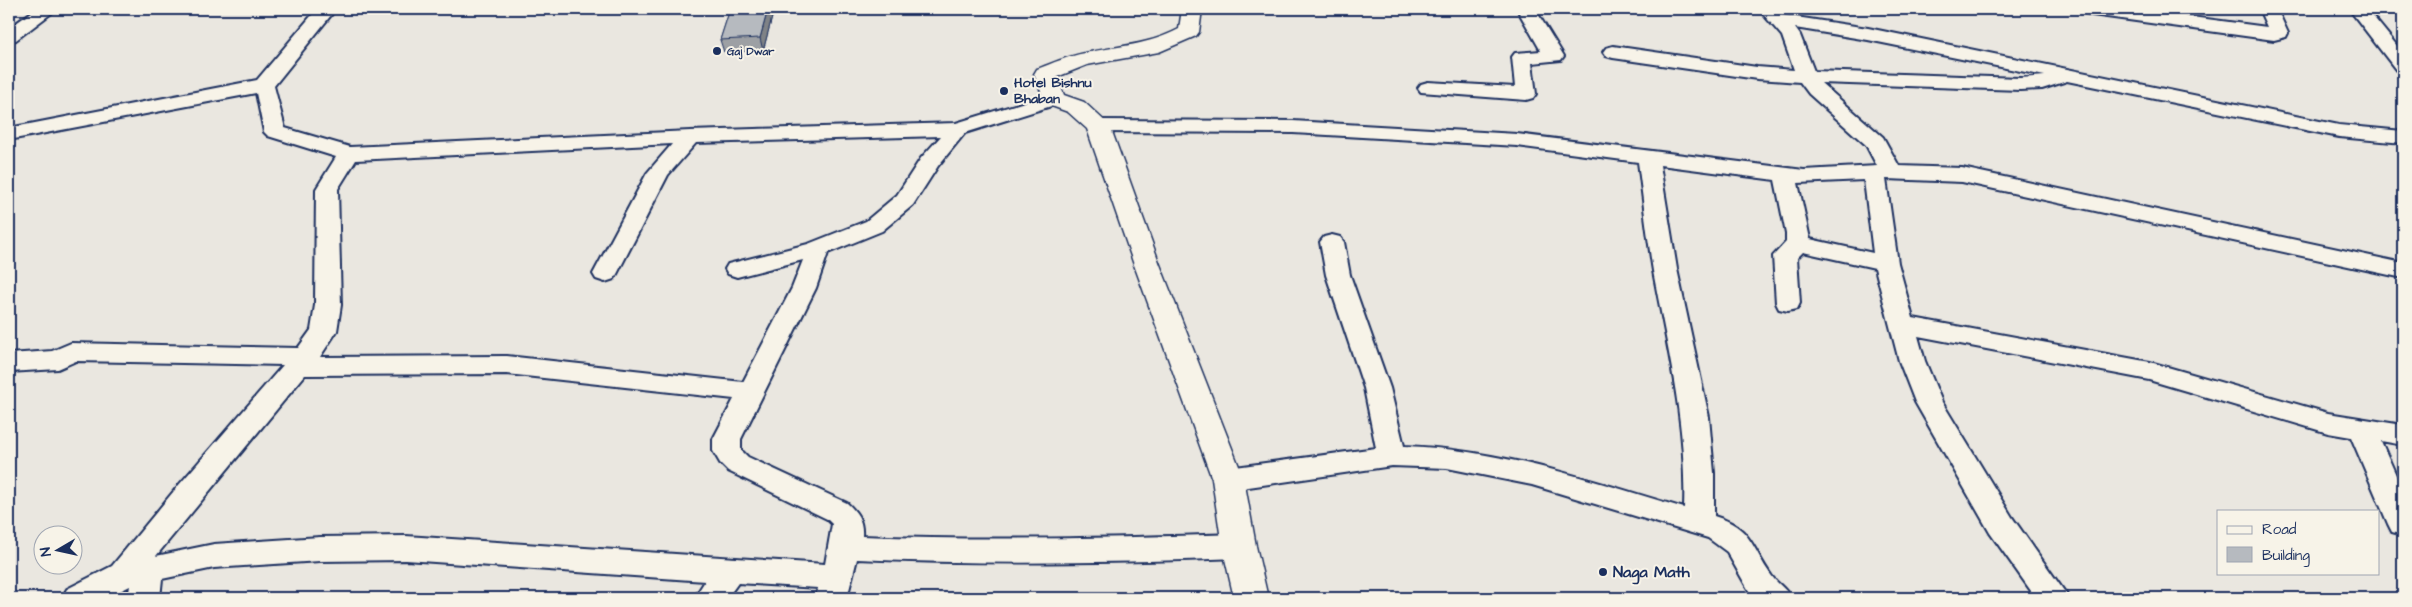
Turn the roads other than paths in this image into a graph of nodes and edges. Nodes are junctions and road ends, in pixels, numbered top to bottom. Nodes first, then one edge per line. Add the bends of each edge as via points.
1 (48, 9) edge
2 (327, 9) edge
3 (1192, 9) edge
4 (1526, 9) edge
5 (2092, 9) edge
6 (2268, 9) edge
7 (2358, 9) edge
8 (1772, 14) edge
9 (9, 36) edge
10 (1613, 52) dead end
11 (2403, 66) edge
12 (2070, 76) junction
13 (1806, 77) junction
14 (264, 84) junction
15 (1428, 88) dead end
16 (1054, 99) junction
17 (1098, 126) junction
18 (958, 129) junction
19 (9, 134) edge
20 (690, 137) junction
21 (2403, 137) edge
22 (349, 154) junction
23 (1648, 156) junction
24 (1882, 173) junction
25 (1785, 174) junction
26 (1332, 242) dead end
27 (1798, 244) junction
28 (816, 249) junction
29 (1886, 262) junction
30 (738, 269) dead end
31 (2403, 270) edge
32 (605, 274) dead end
33 (1788, 302) dead end
34 (1902, 324) junction
35 (301, 361) junction
36 (9, 363) edge
37 (751, 392) junction
38 (2362, 430) junction
39 (2403, 435) edge
40 (1392, 456) junction
41 (1228, 479) junction
42 (1699, 522) junction
43 (2403, 524) edge
44 (1239, 546) junction
45 (844, 547) junction
46 (731, 570) junction
47 (139, 581) edge
48 (833, 587) edge
49 (78, 598) edge
50 (710, 598) edge
51 (1251, 598) edge
52 (1775, 598) edge
53 (2053, 598) edge

1 - 9 street
2 - 14 street
3 - 16 main road via 1189,32 1173,42 1148,50 1083,59 1045,74
4 - 15 street via 1554,56 1522,56 1526,94
5 - 6 street via 2274,34 2279,32
7 - 11 street
8 - 12 street
8 - 13 street via 1791,35
10 - 13 street
12 - 13 street via 2020,84
12 - 21 street via 2339,131
13 - 24 street via 1816,90 1875,142
14 - 19 street
14 - 22 street via 275,132
16 - 17 main road via 1076,107
16 - 18 street
17 - 23 street via 1303,128 1517,140
17 - 41 main road
18 - 20 street
18 - 28 street via 928,164 905,200 874,226
20 - 22 street
20 - 32 street via 658,174
22 - 35 street via 327,189 328,305 324,331
23 - 25 street
23 - 42 street via 1665,268 1695,416 1700,473
24 - 25 street via 1804,177
24 - 29 street
24 - 31 street via 1962,175
25 - 27 street
26 - 40 street via 1338,275 1377,388
27 - 29 street
27 - 33 street via 1785,256
28 - 30 street
28 - 37 street via 804,288
29 - 34 street
34 - 38 street via 2150,370 2294,414
34 - 53 street via 1928,402 2001,525
35 - 36 street via 71,352 58,360
35 - 37 street via 507,366
35 - 47 street via 188,494
37 - 45 street via 727,439 725,450 729,457 837,511 847,520 849,530
38 - 39 street
38 - 43 street
40 - 41 street
40 - 42 street via 1447,458 1532,474
41 - 44 main road
42 - 52 street via 1732,537 1760,585
44 - 45 street via 973,552
44 - 51 main road
45 - 48 street
46 - 47 street via 406,548 320,549 214,556
46 - 48 street
46 - 50 street
47 - 49 street

